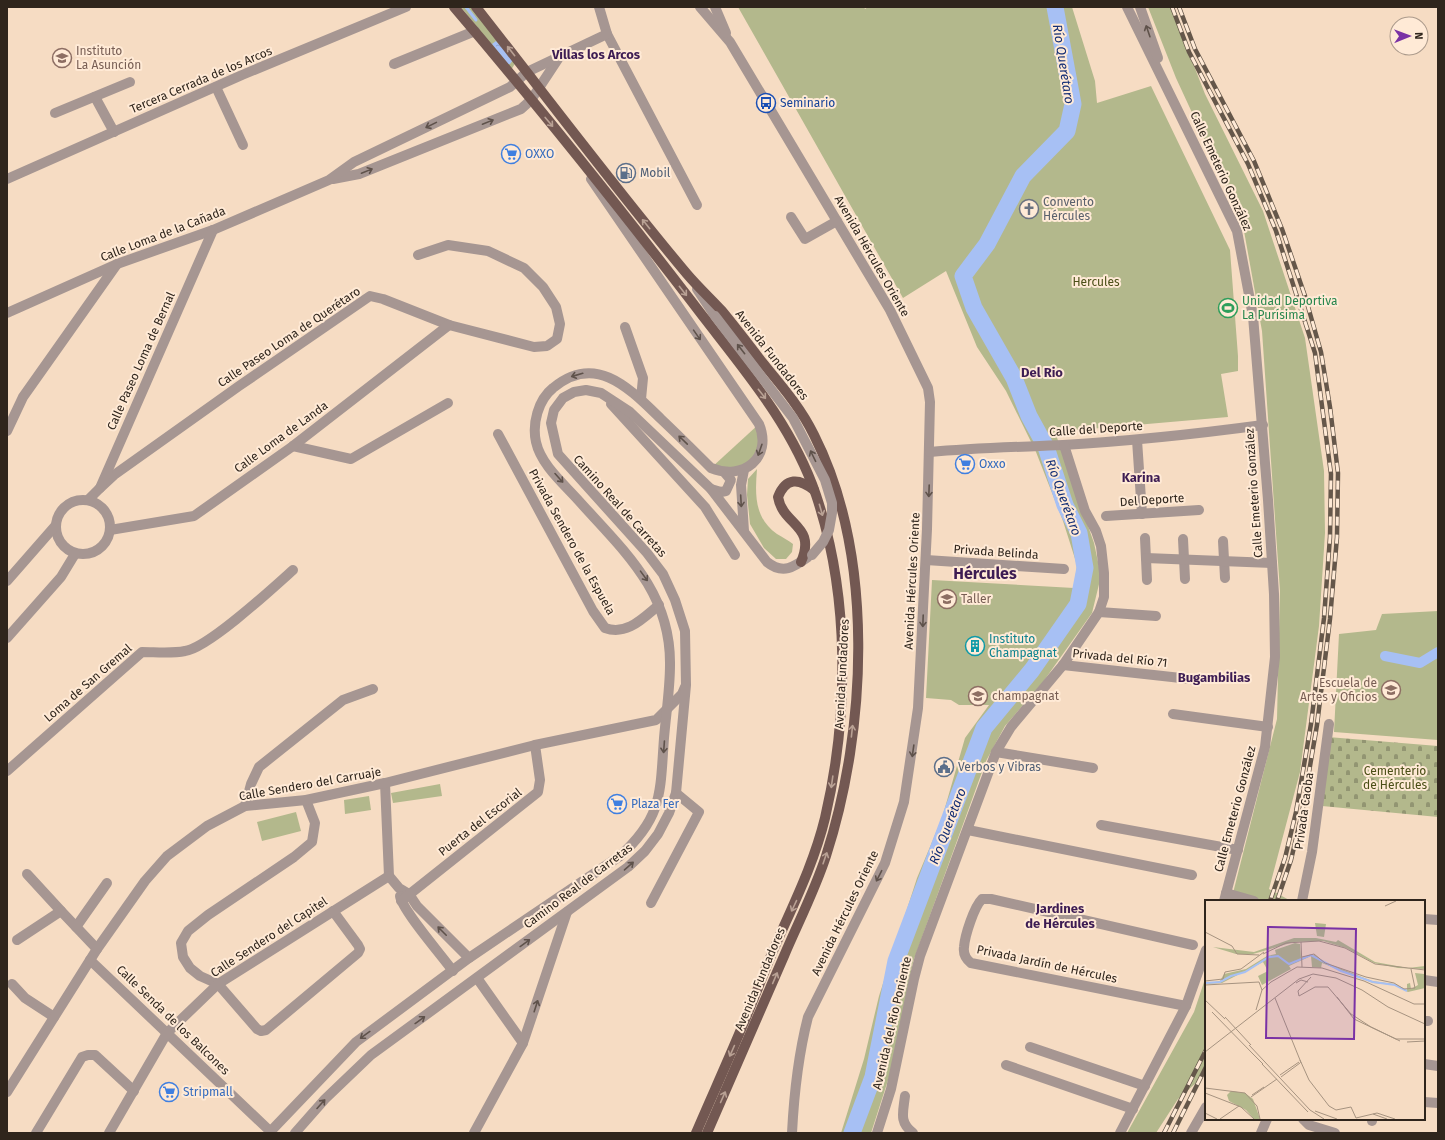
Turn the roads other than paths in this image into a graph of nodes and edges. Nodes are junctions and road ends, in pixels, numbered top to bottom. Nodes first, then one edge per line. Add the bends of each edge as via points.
1 (406, 7) edge
2 (454, 7) edge
3 (476, 7) edge
4 (599, 7) edge
5 (700, 7) edge
6 (715, 7) edge
7 (1126, 7) edge
8 (1140, 7) edge
9 (490, 24) junction
10 (476, 33) junction
11 (607, 34) junction
12 (730, 42) junction
13 (558, 59) junction
14 (394, 64) dead end
15 (530, 75) junction
16 (515, 81) junction
17 (130, 82) dead end
18 (216, 87) junction
19 (539, 88) junction
20 (1170, 94) junction
21 (95, 98) junction
22 (531, 100) junction
23 (55, 114) dead end
24 (114, 132) junction
25 (243, 145) dead end
26 (568, 146) junction
27 (7, 178) edge
28 (330, 180) junction
29 (697, 205) dead end
30 (791, 217) dead end
31 (837, 221) junction
32 (213, 230) junction
33 (418, 255) dead end
34 (117, 264) junction
35 (689, 277) junction
36 (7, 313) edge
37 (449, 325) junction
38 (625, 328) dead end
39 (601, 392) junction
40 (641, 399) junction
41 (448, 403) dead end
42 (1263, 425) junction
43 (7, 431) edge
44 (498, 434) dead end
45 (1137, 440) junction
46 (1061, 445) junction
47 (293, 446) junction
48 (930, 452) junction
49 (744, 470) junction
50 (725, 473) junction
51 (100, 488) junction
52 (711, 490) junction
53 (815, 491) junction
54 (88, 500) junction
55 (1200, 510) dead end
56 (1142, 514) junction
57 (1106, 516) dead end
58 (56, 525) junction
59 (110, 530) junction
60 (744, 532) junction
61 (1145, 538) dead end
62 (1184, 539) dead end
63 (1223, 541) dead end
64 (75, 554) junction
65 (735, 555) dead end
66 (1146, 558) junction
67 (926, 560) junction
68 (1184, 560) junction
69 (1224, 561) junction
70 (801, 562) junction
71 (1272, 563) junction
72 (1064, 569) dead end
73 (293, 570) dead end
74 (1225, 578) dead end
75 (1185, 579) dead end
76 (1148, 580) dead end
77 (7, 581) edge
78 (659, 605) junction
79 (1099, 612) junction
80 (1156, 616) dead end
81 (7, 638) edge
82 (1063, 665) junction
83 (1199, 680) dead end
84 (669, 684) junction
85 (686, 685) junction
86 (373, 689) dead end
87 (679, 697) junction
88 (668, 709) junction
89 (1172, 714) dead end
90 (683, 721) junction
91 (666, 724) junction
92 (1329, 724) dead end
93 (1268, 727) junction
94 (535, 745) junction
95 (996, 752) junction
96 (1093, 768) dead end
97 (7, 771) edge
98 (385, 783) junction
99 (676, 793) junction
100 (306, 800) junction
101 (245, 806) junction
102 (1101, 825) dead end
103 (968, 830) junction
104 (1238, 850) junction
105 (27, 874) dead end
106 (1192, 875) dead end
107 (388, 876) junction
108 (107, 883) dead end
109 (399, 888) junction
110 (409, 894) junction
111 (1225, 897) edge
112 (1247, 900) edge
113 (1302, 900) edge
114 (401, 901) junction
115 (651, 904) dead end
116 (61, 911) junction
117 (333, 911) junction
118 (567, 912) junction
119 (1425, 919) edge
120 (1438, 920) edge
121 (76, 927) junction
122 (17, 940) dead end
123 (1193, 945) dead end
124 (97, 949) junction
125 (1205, 953) edge
126 (469, 958) junction
127 (90, 960) junction
128 (453, 971) junction
129 (477, 978) junction
130 (1425, 980) edge
131 (1438, 982) edge
132 (12, 984) dead end
133 (218, 984) junction
134 (1186, 1006) junction
135 (54, 1017) junction
136 (167, 1033) junction
137 (523, 1044) junction
138 (1030, 1047) dead end
139 (1425, 1064) edge
140 (1006, 1066) dead end
141 (1438, 1066) edge
142 (1145, 1086) junction
143 (134, 1090) junction
144 (7, 1092) edge
145 (905, 1096) dead end
146 (1425, 1102) edge
147 (1438, 1103) edge
148 (1133, 1109) junction
149 (1205, 1109) edge
150 (1267, 1120) edge
151 (1304, 1120) edge
152 (270, 1132) edge
153 (36, 1133) edge
154 (109, 1133) edge
155 (295, 1133) edge
156 (474, 1133) edge
157 (696, 1133) edge
158 (707, 1133) edge
159 (792, 1133) edge
160 (877, 1133) edge
161 (914, 1133) edge
162 (1120, 1133) edge
163 (1191, 1133) edge
164 (1261, 1133) edge
165 (1335, 1133) edge

1 - 18 street, Tercera Cerrada de los Arcos
2 - 10 main road, Avenida Fundadores
3 - 9 main road, Avenida Fundadores
4 - 11 street
5 - 12 street
6 - 12 street
7 - 20 street, Calle Emeterio González
20 -> 8 street, Calle Emeterio González
9 - 10 main road
15 -> 9 main road, Avenida Fundadores
10 - 14 street
10 - 16 main road, Avenida Fundadores
11 - 13 street, Calle Loma de la Cañada
11 - 29 street
12 - 31 street, Avenida Hércules Oriente
13 - 15 street, Calle Loma de la Cañada
13 - 19 street, Calle Loma de la Cañada
15 - 16 street, Calle Loma de la Cañada
15 - 19 main road, Avenida Fundadores
16 - 22 main road, Avenida Fundadores
16 -> 28 street, Calle Loma de la Cañada via 510,86 354,162
17 - 21 street
18 - 24 street, Tercera Cerrada de los Arcos
18 - 25 street
19 - 22 street, Calle Loma de la Cañada
35 -> 19 main road, Avenida Fundadores
20 - 42 street, Calle Emeterio González via 1237,231 1253,316
21 - 23 street
21 - 24 street
22 -> 26 main road, Avenida Fundadores
28 -> 22 street, Calle Loma de la Cañada via 359,174 520,109
24 - 27 street, Tercera Cerrada de los Arcos
26 -> 49 street via 759,424 762,443 756,460
26 -> 53 main road, Avenida Fundadores via 660,260 772,407 793,441
28 - 32 street, Calle Loma de la Cañada
30 - 31 street via 806,239
31 - 48 street, Avenida Hércules Oriente via 890,310 928,388
32 - 34 street, Calle Loma de la Cañada
32 - 51 street, Calle Paseo Loma de Bernal
33 - 37 street, Calle Paseo Loma de Querétaro via 448,245 488,251 524,268 556,306 560,324 557,338 547,346 534,347
34 - 36 street, Calle Loma de la Cañada
34 - 43 street via 23,397
70 -> 35 street, bridge via 812,555 829,530 832,513 829,490 794,418 715,316
158 -> 35 main road, Avenida Fundadores via 825,858 842,801 850,752 859,637 857,593 845,522 836,487 813,432 790,397 732,323
37 - 47 street, Calle Loma de Landa
37 - 51 street, Calle Paseo Loma de Querétaro via 370,296 239,386 114,475
38 - 40 street via 643,378
39 - 52 street via 630,412
39 - 65 street via 705,507
39 - 85 street, Camino Real de Carretas via 586,390 574,392 563,398 554,410 551,423 557,448 563,461 663,574 685,631
50 -> 40 street, Camino Real de Carretas via 711,468
40 -> 78 street, Camino Real de Carretas via 620,382 602,375 584,373 566,379 551,390 540,406 535,423 536,443 551,470 635,563 650,585
41 - 47 street via 351,459
42 - 45 street, Calle del Deporte
42 - 71 street, Calle Emeterio González
44 - 78 street, Privada Sendero de la Espuela via 593,611 605,628 618,631 630,627
45 - 46 street, Calle del Deporte
45 - 56 street
46 - 48 street, Calle del Deporte
46 - 79 street, Avenida del Río Poniente via 1101,546 1104,597
47 - 59 street, Calle Loma de Landa via 194,516
48 -> 67 street, Avenida Hércules Oriente
49 - 50 street
49 -> 60 street via 741,485
50 - 52 street via 731,480 726,491
51 - 54 street, Calle Paseo Loma de Bernal
52 - 60 street
53 - 70 main road via 807,484 794,481 781,489 778,497 783,510 805,538 806,550
53 -> 157 main road, Avenida Fundadores via 828,540 841,617 841,706 831,788 824,822 798,896
54 - 58 street via 70,502 58,516
54 - 59 street via 100,505 108,516
55 - 56 street, Del Deporte
56 - 57 street, Del Deporte
58 - 64 street via 57,537 64,548
58 - 77 street
59 - 64 street via 104,544 91,553
60 - 70 street via 767,562 775,568 789,568
61 - 66 street
62 - 68 street
63 - 69 street
64 - 81 street via 61,577
66 - 68 street
66 - 76 street
67 - 72 street, Privada Belinda
67 -> 159 street, Avenida Hércules Oriente via 918,708 904,802 885,863 808,1017 794,1092
68 - 69 street
68 - 75 street
69 - 71 street
69 - 74 street
71 - 93 street, Calle Emeterio González via 1275,657
73 - 97 street, Loma de San Gremal via 206,642 186,651 142,652
78 - 84 street, Camino Real de Carretas via 668,634
79 - 80 street
79 - 82 street, Avenida del Río Poniente
82 - 83 street, Privada del Río 71
82 - 95 street, Avenida del Río Poniente via 1011,727
84 - 87 street via 673,696
84 - 88 street, Camino Real de Carretas
85 - 87 street, Calle Sendero del Carruaje
85 - 90 street, Camino Real de Carretas
86 - 101 street via 342,700 260,766
87 - 88 street, Calle Sendero del Carruaje
88 - 91 street, Camino Real de Carretas
88 - 94 street, Calle Sendero del Carruaje via 656,720
89 - 93 street
90 - 91 street via 680,715 673,713
90 - 99 street, Camino Real de Carretas
91 -> 126 street, Camino Real de Carretas via 661,788 652,818 636,842 620,856
92 - 113 street, Privada Caoba via 1312,852
93 - 104 street, Calle Emeterio González
94 - 98 street, Calle Sendero del Carruaje
94 - 110 street, Puerta del Escorial via 540,780 538,792
95 - 96 street
95 - 103 street, Avenida del Río Poniente
98 - 100 street, Calle Sendero del Carruaje
98 - 107 street
99 - 115 street via 699,812
118 -> 99 street, Camino Real de Carretas via 628,867 645,851 658,834
100 - 101 street, Calle Sendero del Carruaje
100 - 133 street via 315,823 312,842 208,915 188,931 181,943 183,957 190,968
101 - 124 street, Calle Sendero del Carruaje via 208,826 167,856 145,881
102 - 104 street
103 - 106 street
103 - 160 street, Avenida del Río Poniente via 920,956 892,1088
104 - 111 street, Calle Emeterio González
105 - 116 street
107 - 109 street
107 - 117 street, Calle Sendero del Capitel
108 - 121 street
109 - 110 street
109 - 114 street
110 - 114 street, Puerta del Escorial
126 -> 110 street via 417,906
111 - 112 street
114 - 128 street
116 - 121 street
116 - 122 street
117 - 133 street, Calle Sendero del Capitel
117 - 133 street via 358,945 358,953 266,1030 257,1029
129 -> 118 street, Camino Real de Carretas
137 -> 118 street
119 - 120 street
121 - 124 street
123 - 134 street, Privada Jardín de Hércules via 982,900 977,905 963,947 965,957 971,963
124 - 127 street, Calle Sendero del Carruaje
125 - 134 street
126 - 128 street, Camino Real de Carretas
127 - 135 street, Calle Sendero del Carruaje
127 - 136 street, Calle Senda de los Balcones
128 -> 152 street, Camino Real de Carretas via 356,1042
129 - 137 street
155 -> 129 street, Camino Real de Carretas via 325,1099 371,1055
130 - 131 street
132 - 135 street via 25,998
133 - 136 street, Calle Sendero del Capitel
134 - 142 street
135 - 144 street, Calle Sendero del Carruaje
136 - 143 street, Calle Sendero del Capitel
136 - 152 street, Calle Senda de los Balcones
137 - 156 street
138 - 142 street
139 - 141 street
140 - 148 street
142 - 148 street
143 - 153 street via 95,1055 88,1054 82,1057
143 - 154 street, Calle Sendero del Capitel
145 - 161 street via 903,1120 906,1128
146 - 147 street
148 - 162 street
149 - 163 street
150 - 164 street
151 - 165 street via 1309,1125

